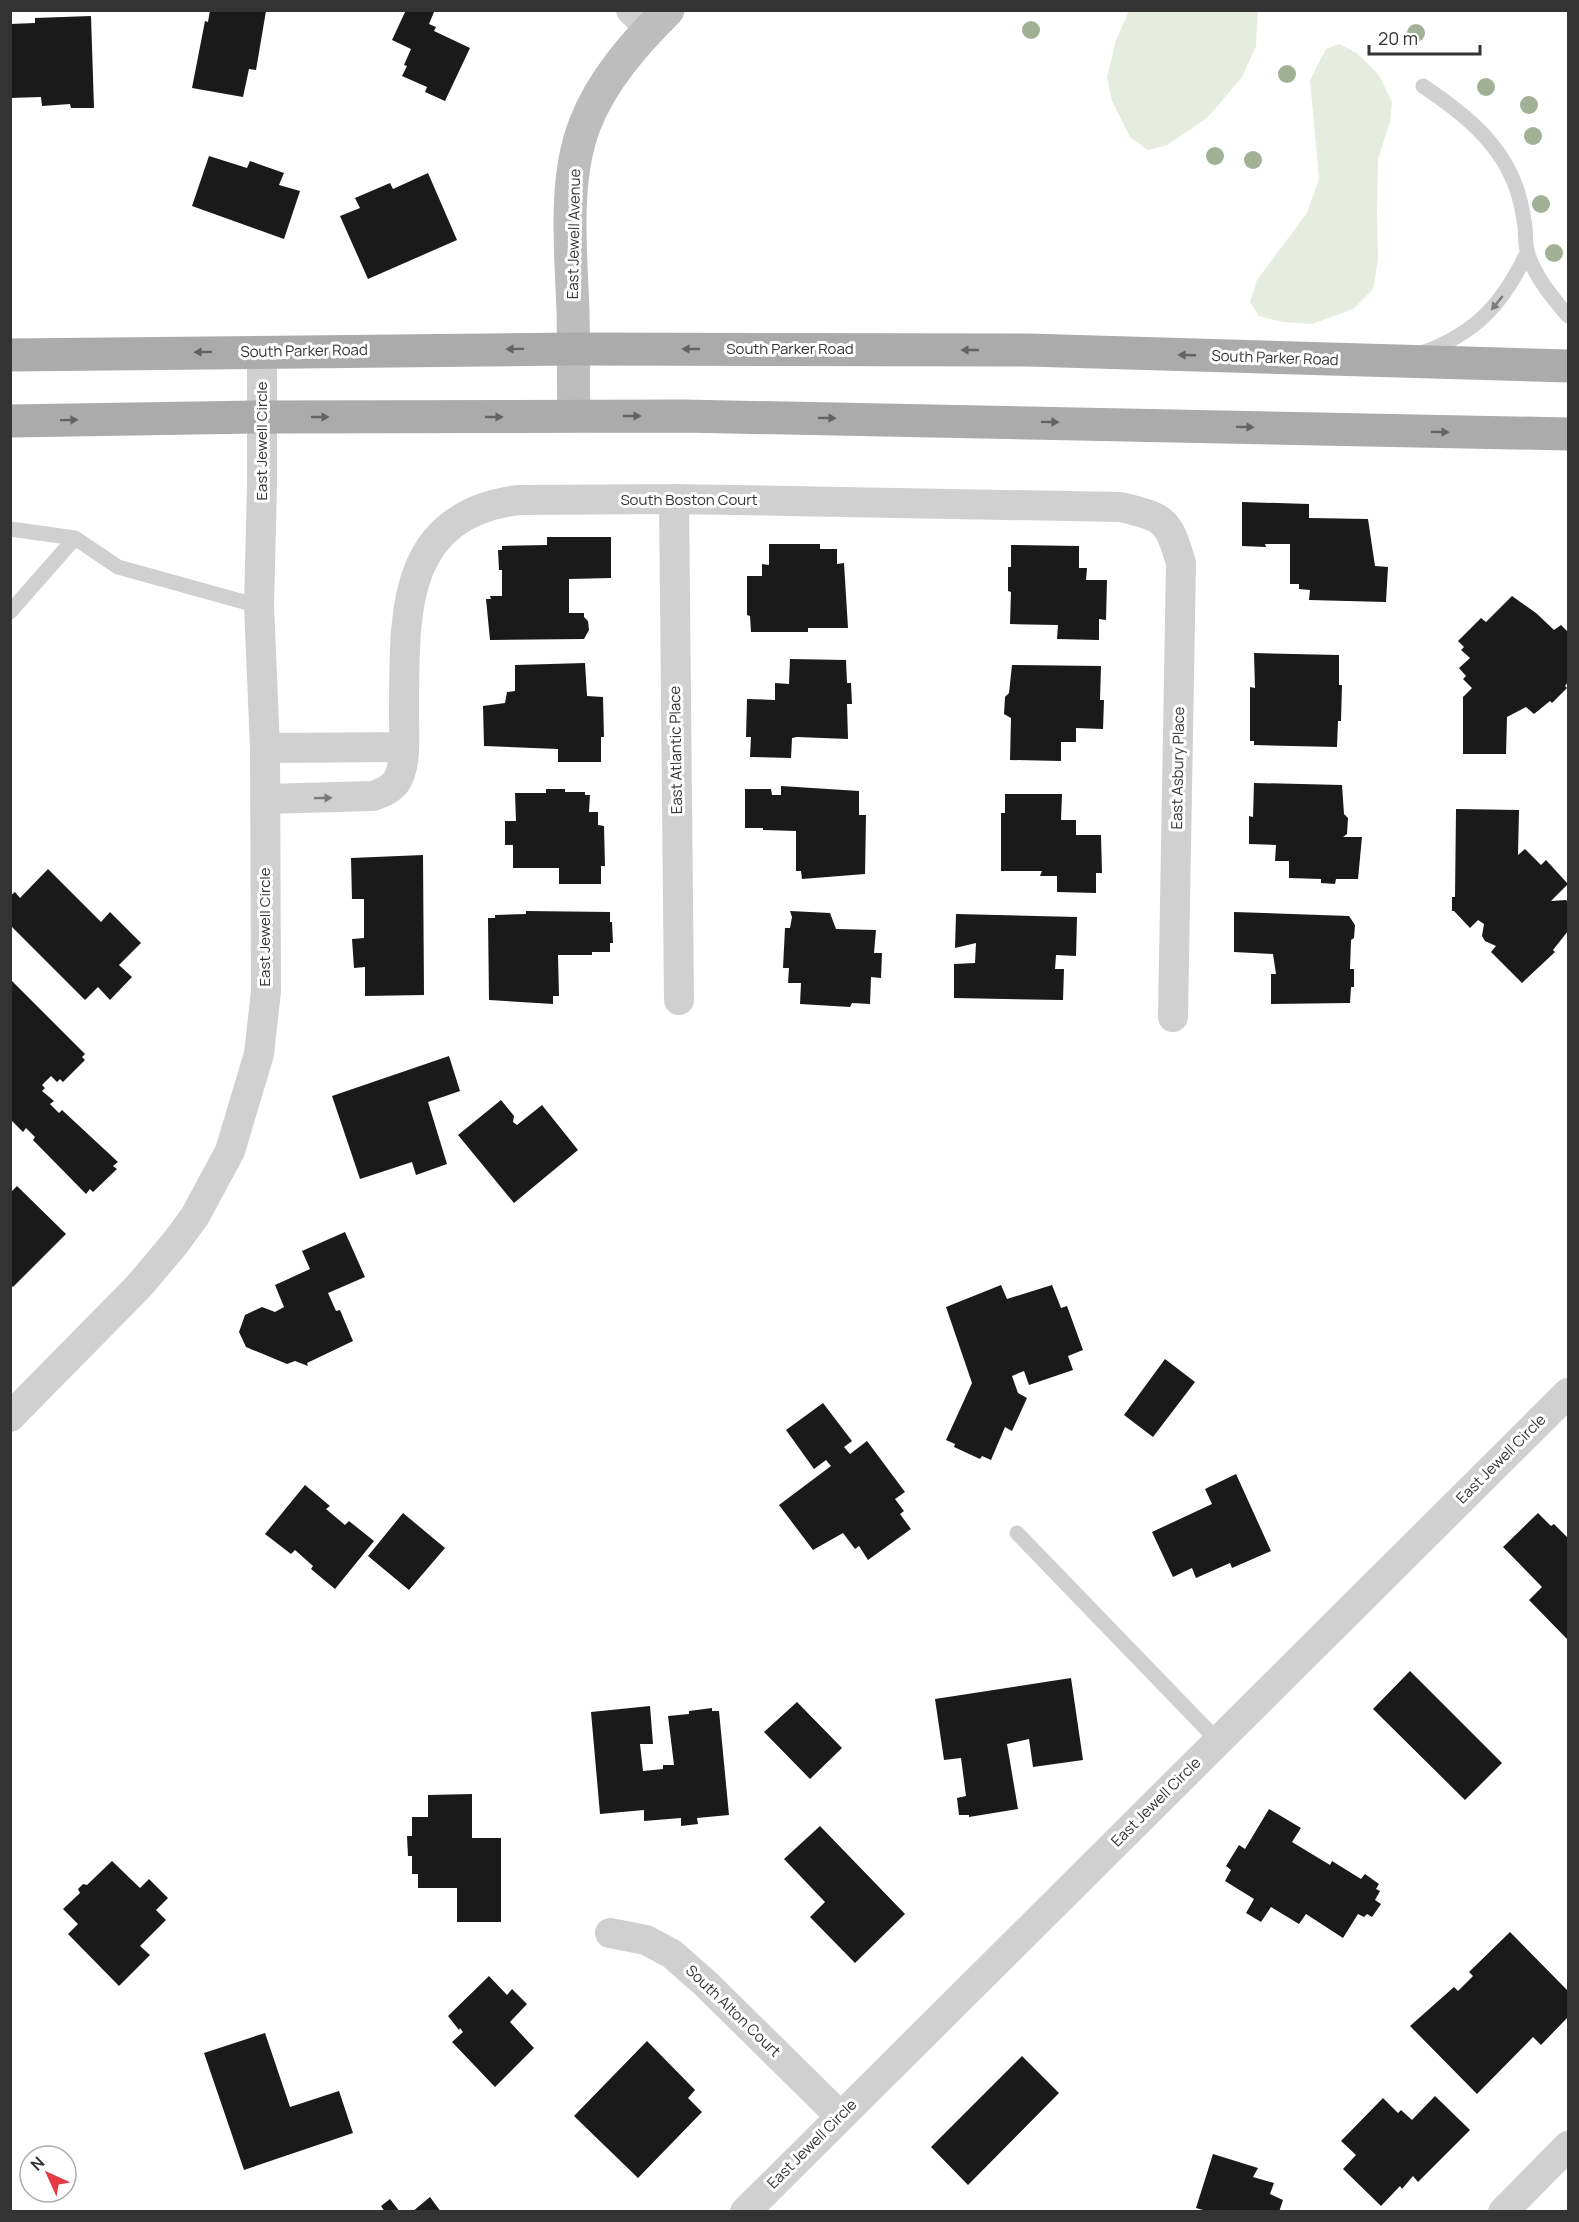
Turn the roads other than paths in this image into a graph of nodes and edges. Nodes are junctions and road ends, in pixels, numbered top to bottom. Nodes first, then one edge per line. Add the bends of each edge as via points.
1 (650, 17) edge
2 (1424, 86) dead end
3 (1527, 253) junction
4 (1569, 316) edge
5 (573, 349) junction
6 (262, 352) junction
7 (10, 355) edge
8 (1392, 362) junction
9 (1569, 366) edge
10 (574, 416) junction
11 (262, 417) junction
12 (10, 421) edge
13 (1569, 435) edge
14 (674, 499) junction
15 (1165, 522) joint
16 (10, 529) edge
17 (75, 538) junction
18 (259, 606) junction
19 (10, 612) edge
20 (404, 747) junction
21 (265, 748) junction
22 (265, 799) junction
23 (679, 1000) dead end
24 (1173, 1017) dead end
25 (1568, 1393) edge
26 (10, 1417) edge
27 (1017, 1533) dead end
28 (1218, 1741) junction
29 (610, 1934) dead end
30 (840, 2116) junction
31 (1569, 2146) edge
32 (745, 2211) edge
33 (1503, 2211) edge

1 - 5 street, East Jewell Avenue via 602,91 585,123 576,153 571,204
2 - 3 lane via 1473,124 1501,156 1519,198
3 - 4 lane via 1547,289
3 -> 8 lane via 1504,295 1480,321 1432,349
5 -> 6 main road, South Parker Road
8 -> 5 main road, South Parker Road via 1028,350
5 - 10 street, East Jewell Avenue
6 -> 7 main road, South Parker Road
6 - 11 street, East Jewell Circle
8 - 9 main road, South Parker Road
11 -> 10 main road
10 -> 13 main road
12 -> 11 main road
11 - 18 street, East Jewell Circle
14 - 15 street, South Boston Court via 1121,507
14 - 20 street, South Boston Court via 501,502 465,516 444,531 426,552 408,605
14 - 23 street, East Atlantic Place
15 - 24 street, East Asbury Place via 1181,563
16 - 17 lane
17 - 18 lane via 118,567
17 - 19 lane
18 - 21 street, East Jewell Circle
20 - 21 street
22 -> 20 street, South Boston Court via 381,794 396,781
21 - 22 street, East Jewell Circle
22 - 26 street, East Jewell Circle via 264,1019 260,1053 230,1151 206,1199 171,1249
25 - 28 street, East Jewell Circle
27 - 28 lane
28 - 30 street, East Jewell Circle
29 - 30 street, South Alton Court via 646,1940 672,1954
30 - 32 street, East Jewell Circle
31 - 33 street

